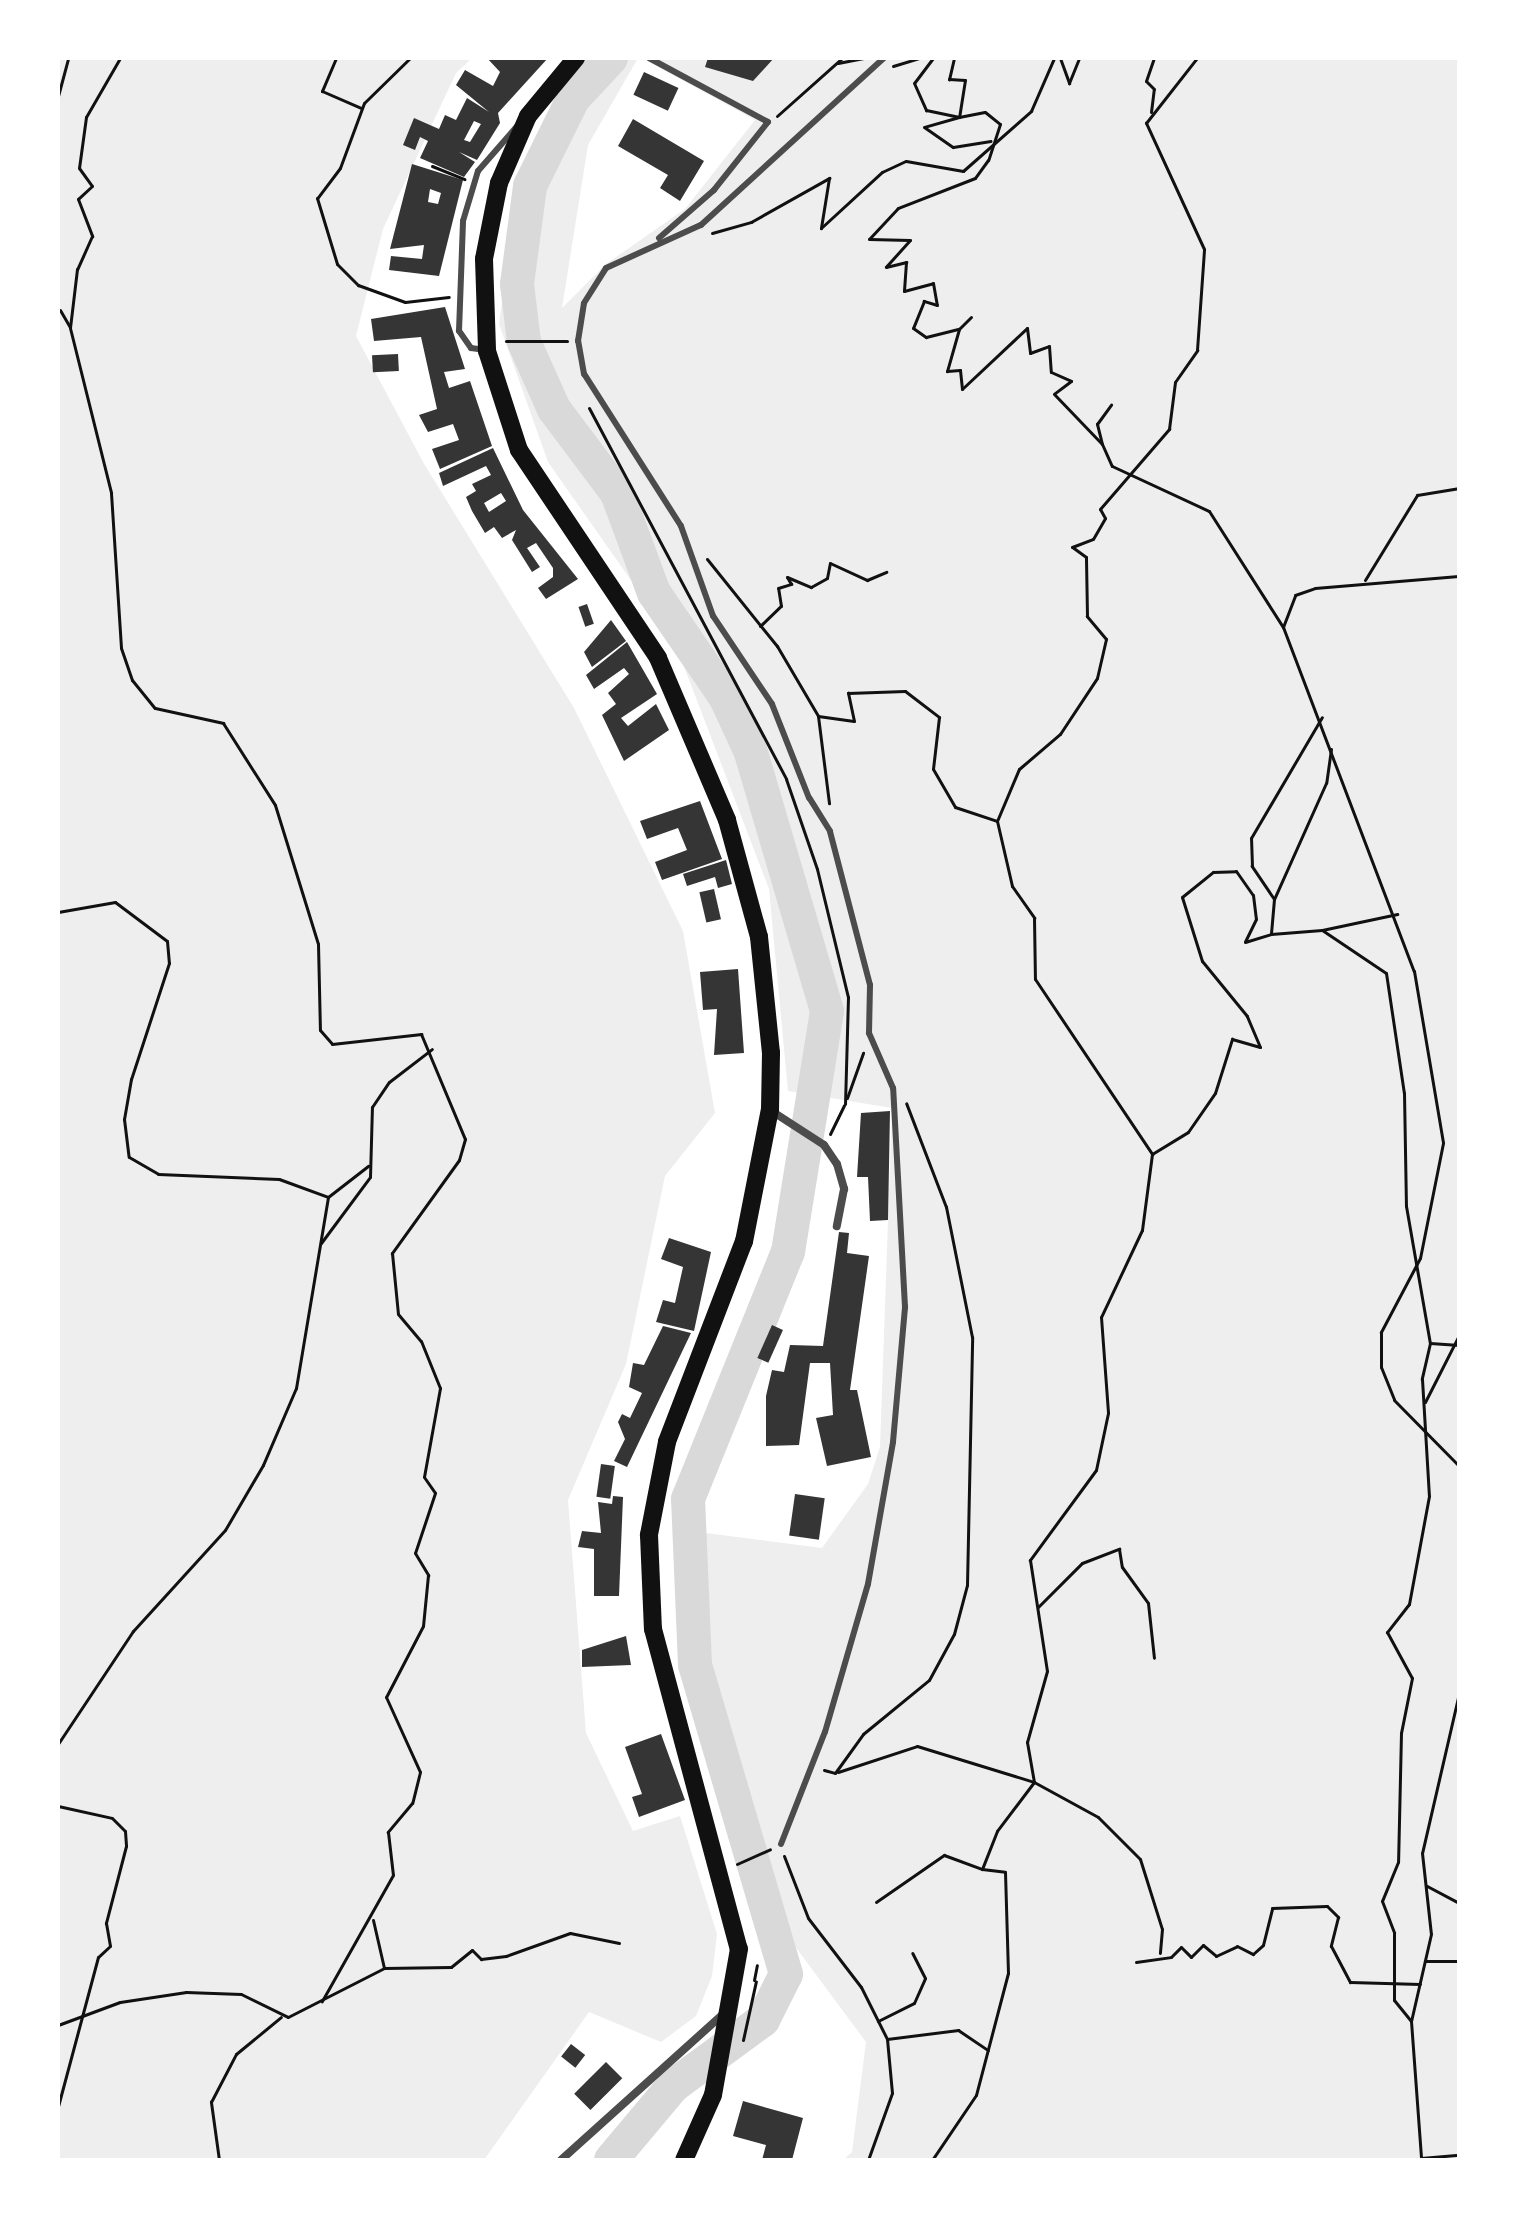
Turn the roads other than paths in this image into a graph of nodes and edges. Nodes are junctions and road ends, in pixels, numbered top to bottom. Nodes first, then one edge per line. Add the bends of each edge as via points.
1 (576, 58) edge
2 (649, 58) edge
3 (884, 58) edge
4 (528, 116) junction
5 (653, 243) junction
6 (493, 346) junction
7 (770, 1109) junction
8 (837, 1226) dead end
9 (781, 1844) road end
10 (742, 2002) junction
11 (561, 2160) edge
12 (684, 2160) edge

1 - 4 main road
2 - 5 lane via 768,122 714,190
3 - 5 lane via 768,171 701,225
4 - 6 main road via 489,224
4 - 6 lane via 500,139 472,182 457,296 459,331 471,348
5 - 9 lane via 606,268 584,303 578,341 584,374 681,526 713,616 772,704 809,798 830,831 870,985 869,1033 893,1088 905,1307 893,1442 868,1584 812,1768
6 - 7 main road via 519,450 658,658 727,820 759,937
7 - 8 street via 823,1144 844,1189
7 - 10 main road via 744,1241 667,1442 649,1535 653,1629 739,1949
10 - 11 street
10 - 12 main road via 730,2024 713,2095

